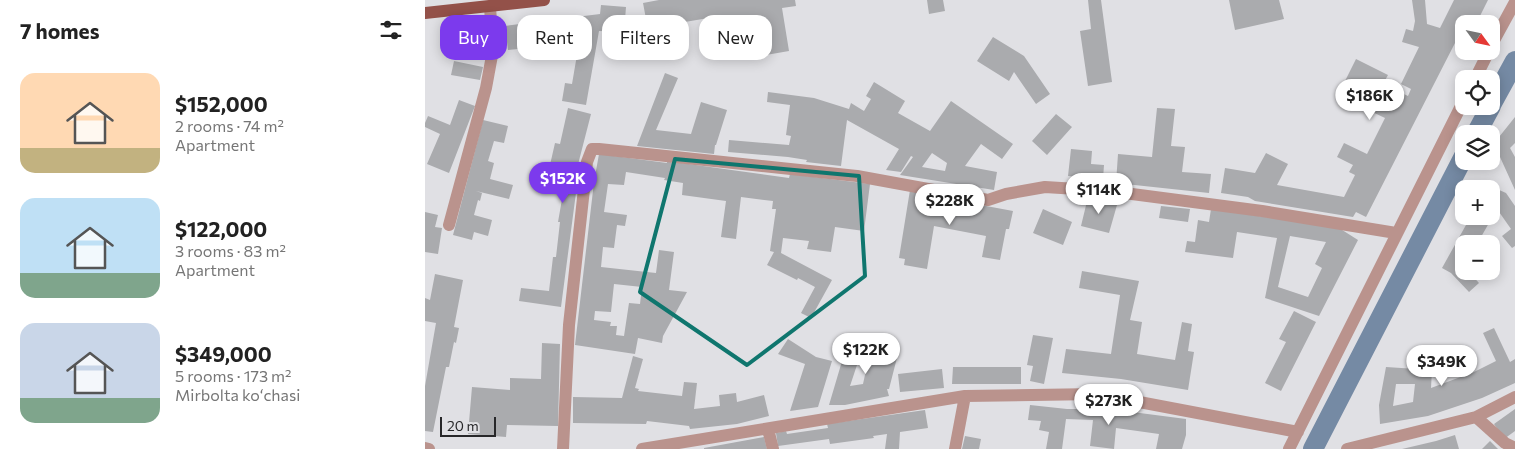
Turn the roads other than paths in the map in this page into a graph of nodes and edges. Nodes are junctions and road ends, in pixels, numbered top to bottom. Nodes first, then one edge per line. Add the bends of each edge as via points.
1 (544, 0) edge
2 (514, 2) edge
3 (1515, 2) edge
4 (490, 7) junction
5 (425, 13) edge
6 (1500, 30) edge
7 (1456, 115) edge
8 (449, 225) dead end
9 (1396, 233) junction
10 (965, 396) junction
11 (1515, 397) edge
12 (1476, 417) junction
13 (768, 429) junction
14 (1298, 432) junction
15 (691, 445) edge
16 (425, 448) edge
17 (1515, 448) edge
18 (429, 449) edge
19 (563, 449) edge
20 (642, 449) edge
21 (773, 449) edge
22 (955, 449) edge
23 (1289, 449) edge
24 (1347, 449) edge

1 - 2 main road
2 - 4 main road
3 - 6 street
4 - 5 main road
4 - 8 street via 493,50 486,88
7 - 9 street
9 - 14 street
9 - 19 street via 1109,191 1045,187 988,200 857,176 592,149 587,162 569,325
10 - 13 street
10 - 14 street via 1097,394
10 - 22 street
11 - 12 street
12 - 17 street
12 - 24 street
13 - 15 street
13 - 21 street
14 - 23 street
15 - 20 street
16 - 18 street

